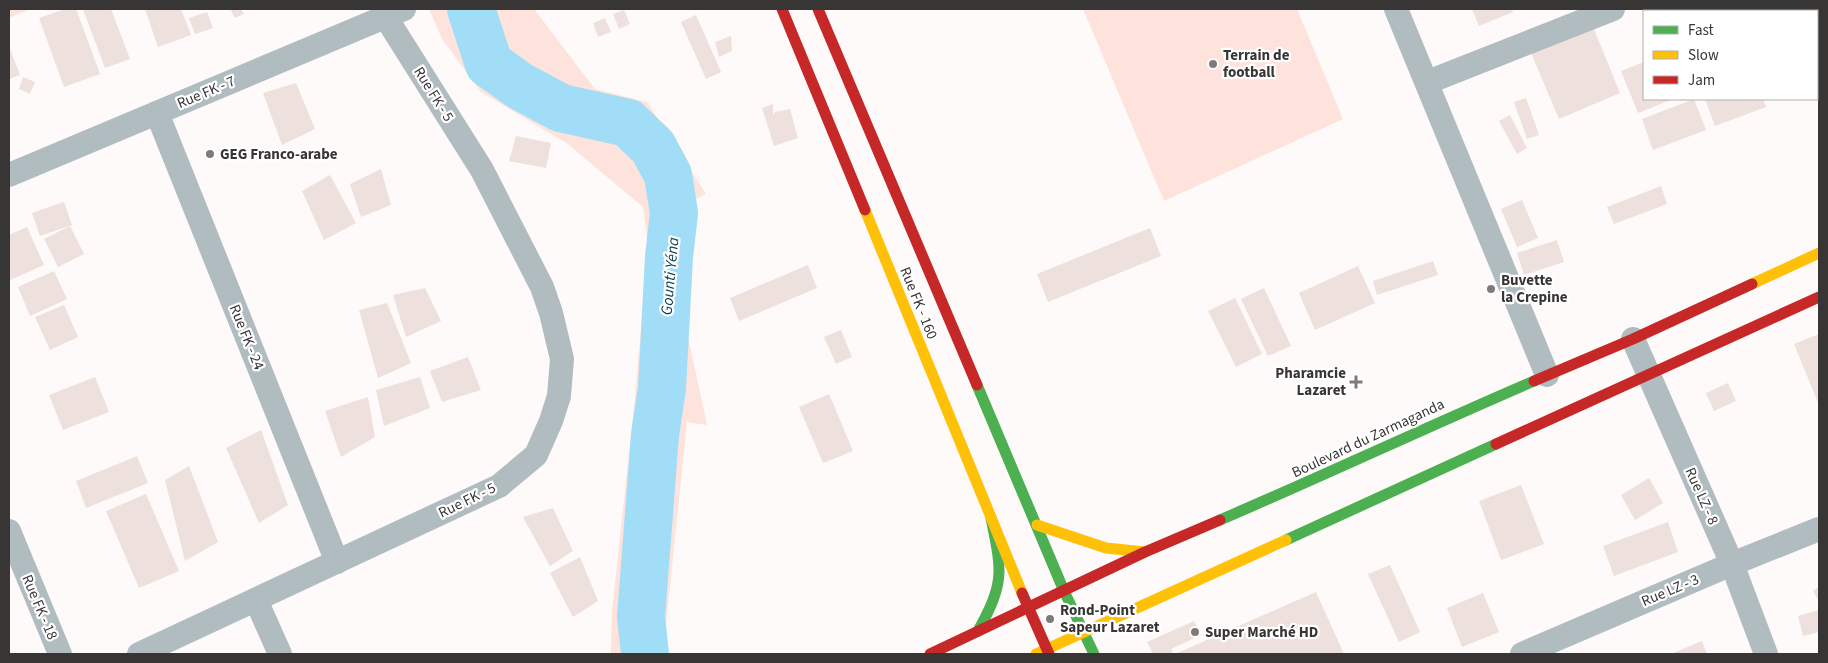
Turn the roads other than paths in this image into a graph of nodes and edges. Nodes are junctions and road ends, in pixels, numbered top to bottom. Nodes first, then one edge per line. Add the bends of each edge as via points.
1 (782, 9) edge
2 (818, 9) edge
3 (1396, 9) edge
4 (1613, 9) edge
5 (395, 13) edge
6 (1428, 82) junction
7 (157, 113) junction
8 (9, 175) edge
9 (1819, 253) edge
10 (1819, 297) edge
11 (1633, 339) junction
12 (1547, 375) junction
13 (1649, 376) junction
14 (991, 518) junction
15 (1037, 525) junction
16 (1819, 529) edge
17 (9, 531) edge
18 (1145, 552) junction
19 (337, 562) junction
20 (1732, 564) junction
21 (1064, 590) junction
22 (256, 600) junction
23 (1028, 608) junction
24 (978, 631) junction
25 (1085, 633) junction
26 (1048, 652) edge
27 (60, 654) edge
28 (140, 654) edge
29 (280, 654) edge
30 (930, 654) edge
31 (1036, 654) edge
32 (1094, 654) edge
33 (1522, 654) edge
34 (1766, 654) edge

1 - 14 main road, Rue FK - 160
2 - 15 main road, Rue FK - 160
3 - 6 street
4 - 6 street
5 - 7 street, Rue FK - 7
5 - 19 street, Rue FK - 5 via 482,170 542,288 562,359 560,396 536,455 499,486
6 - 12 street
7 - 8 street, Rue FK - 7
7 - 19 street, Rue FK - 24
9 - 11 main road, Boulevard du Zarmaganda
10 - 13 main road
11 - 12 main road, Boulevard du Zarmaganda
11 - 13 street, Rue LZ - 8
12 - 18 main road, Boulevard du Zarmaganda
13 - 20 street, Rue LZ - 8
13 - 25 main road
14 - 23 main road, Rue FK - 160
14 - 24 main road via 999,564 998,588
15 - 18 main road via 1106,548
15 - 21 main road, Rue FK - 160
16 - 20 street, Rue LZ - 3
17 - 27 street, Rue FK - 18
18 - 21 main road, Boulevard du Zarmaganda
19 - 22 street, Rue FK - 5
20 - 33 street, Rue LZ - 3
20 - 34 street, Rue LZ - 8
21 - 23 main road, Boulevard du Zarmaganda
21 - 25 main road, Rue FK - 160
22 - 28 street, Rue FK - 5
22 - 29 street
23 - 24 main road, Boulevard du Zarmaganda
23 - 26 main road, Rue FK - 160
24 - 30 main road, Boulevard du Zarmaganda
25 - 26 main road
25 - 32 main road, Rue FK - 160
26 - 31 main road

